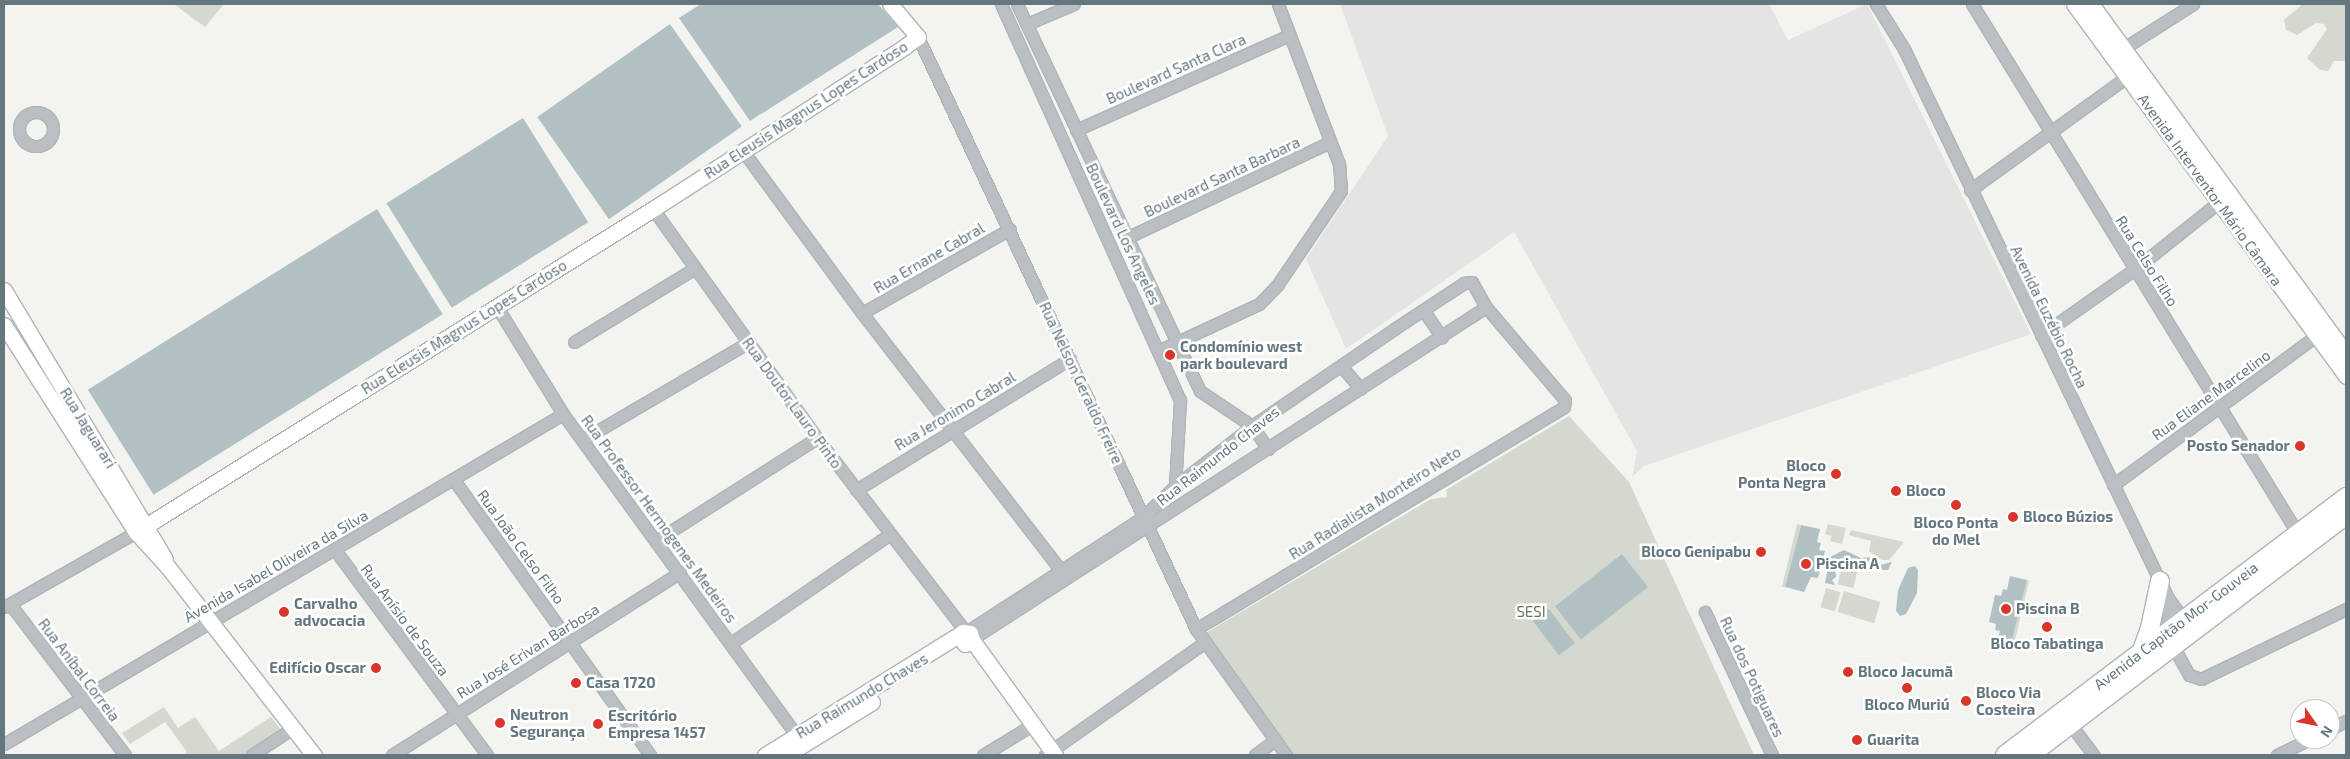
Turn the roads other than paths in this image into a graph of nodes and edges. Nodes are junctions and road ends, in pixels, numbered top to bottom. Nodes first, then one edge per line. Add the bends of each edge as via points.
1 (890, 4) edge
2 (1001, 4) edge
3 (1018, 4) edge
4 (1074, 4) edge
5 (1278, 4) edge
6 (1876, 4) edge
7 (1885, 4) edge
8 (1972, 4) edge
9 (2074, 4) edge
10 (2091, 4) edge
11 (2193, 4) edge
12 (1027, 24) junction
13 (1289, 35) junction
14 (918, 37) junction
15 (2124, 48) junction
16 (1904, 49) junction
17 (1042, 56) junction
18 (1030, 66) junction
19 (2133, 72) junction
20 (1061, 97) junction
21 (1047, 104) junction
22 (1076, 130) junction
23 (2049, 132) junction
24 (1330, 142) junction
25 (743, 151) junction
26 (1970, 190) junction
27 (2225, 197) junction
28 (653, 209) junction
29 (1010, 229) junction
30 (1126, 238) junction
31 (694, 268) junction
32 (2135, 269) junction
33 (4, 290) edge
34 (497, 307) junction
35 (1486, 307) junction
36 (1424, 311) junction
37 (862, 313) junction
38 (4, 325) edge
39 (2321, 333) junction
40 (2041, 335) junction
41 (1442, 338) junction
42 (574, 342) dead end
43 (749, 342) junction
44 (1176, 343) junction
45 (1160, 350) junction
46 (2346, 354) edge
47 (1070, 359) junction
48 (1341, 366) junction
49 (2346, 376) edge
50 (1361, 389) junction
51 (1200, 391) junction
52 (1180, 400) junction
53 (2218, 407) junction
54 (563, 414) junction
55 (1252, 426) junction
56 (952, 429) junction
57 (817, 438) junction
58 (582, 440) junction
59 (1268, 449) junction
60 (454, 480) junction
61 (2113, 485) junction
62 (1175, 486) junction
63 (856, 490) junction
64 (2346, 497) edge
65 (2346, 515) edge
66 (1143, 517) junction
67 (142, 528) junction
68 (1148, 528) junction
69 (2298, 534) junction
70 (889, 535) junction
71 (658, 540) junction
72 (334, 550) junction
73 (680, 572) junction
74 (1064, 575) junction
75 (2160, 581) junction
76 (2168, 598) junction
77 (7, 605) edge
78 (2346, 609) edge
79 (1705, 612) dead end
80 (2184, 620) junction
81 (208, 622) junction
82 (1196, 629) junction
83 (966, 638) junction
84 (2171, 639) junction
85 (1205, 642) junction
86 (571, 643) junction
87 (732, 643) junction
88 (2141, 653) junction
89 (82, 699) junction
90 (456, 714) junction
91 (2071, 725) junction
92 (1028, 727) junction
93 (293, 728) junction
94 (801, 740) junction
95 (1275, 740) junction
96 (4, 744) edge
97 (2290, 749) edge
98 (1048, 754) edge
99 (125, 755) edge
100 (252, 755) edge
101 (314, 755) edge
102 (392, 755) edge
103 (487, 755) edge
104 (650, 755) edge
105 (765, 755) edge
106 (786, 755) edge
107 (982, 755) edge
108 (1255, 755) edge
109 (1286, 755) edge
110 (1772, 755) edge
111 (2005, 755) edge
112 (2030, 755) edge
113 (2094, 755) edge
114 (2277, 755) edge

1 - 14 main road, Rua Nelson Geraldo Freire
2 - 18 street, Boulevard Los Angeles
3 - 12 street, Boulevard Los Angeles
4 - 12 street
5 - 13 street
6 - 16 street, Avenida Euzébio Rocha
7 - 16 street, Avenida Euzébio Rocha
8 - 23 street, Rua Celso Filho
9 - 19 main road, Avenida Interventor Mário Câmara
10 - 15 main road, Avenida Interventor Mário Câmara
11 - 15 street
12 - 17 street, Boulevard Los Angeles
13 - 22 street, Boulevard Santa Clara
13 - 24 street
14 - 25 main road, Rua Eleusis Magnus Lopes Cardoso
14 - 29 street, Rua Nelson Geraldo Freire
15 - 19 main road, Avenida Interventor Mário Câmara
16 - 26 street, Avenida Euzébio Rocha
17 - 18 street via 1040,66
17 - 20 street, Boulevard Los Angeles
18 - 21 street, Boulevard Los Angeles
19 - 23 street
19 - 27 main road, Avenida Interventor Mário Câmara
20 - 21 street via 1049,92
20 - 22 street, Boulevard Los Angeles
21 - 45 street, Boulevard Los Angeles
22 - 30 street, Boulevard Los Angeles
23 - 26 street
23 - 32 street, Rua Celso Filho
24 - 30 street, Boulevard Santa Barbara
24 - 44 street via 1342,176 1341,191 1278,284 1259,304
25 - 28 main road, Rua Eleusis Magnus Lopes Cardoso
25 - 37 street
26 - 40 street, Avenida Euzébio Rocha
27 - 32 street
27 - 39 main road, Avenida Interventor Mário Câmara
28 - 31 street, Rua Doutor Lauro Pinto
28 - 34 main road, Rua Eleusis Magnus Lopes Cardoso
29 - 37 street, Rua Ernane Cabral
29 - 47 street, Rua Nelson Geraldo Freire
30 - 44 street, Boulevard Los Angeles
31 - 42 street
31 - 43 street, Rua Doutor Lauro Pinto
32 - 40 street
32 - 53 street, Rua Celso Filho
33 - 67 main road, Rua Jaguarari
34 - 54 street, Rua Professor Hermogenes Medeiros
34 - 67 main road, Rua Eleusis Magnus Lopes Cardoso
35 - 36 street, Rua Raimundo Chaves via 1470,281
35 - 41 street, Rua Raimundo Chaves
35 - 82 street, Rua Radialista Monteiro Neto via 1565,400 1564,407
36 - 41 street
36 - 48 street, Rua Raimundo Chaves
37 - 56 street
38 - 67 main road, Rua Jaguarari
39 - 46 main road, Avenida Interventor Mário Câmara
39 - 49 main road, Avenida Interventor Mário Câmara
39 - 53 street, Rua Eliane Marcelino
40 - 61 street, Avenida Euzébio Rocha
41 - 50 street, Rua Raimundo Chaves
43 - 57 street, Rua Doutor Lauro Pinto
43 - 58 street
44 - 45 street
44 - 51 street, Boulevard Los Angeles
45 - 52 street, Boulevard Los Angeles
47 - 56 street, Rua Jeronimo Cabral
47 - 66 street, Rua Nelson Geraldo Freire
48 - 50 street
48 - 55 street, Rua Raimundo Chaves
50 - 59 street, Rua Raimundo Chaves
51 - 52 street
51 - 55 street, Boulevard Los Angeles
52 - 62 street, Boulevard Los Angeles
53 - 61 street, Rua Eliane Marcelino
53 - 69 street, Rua Celso Filho
54 - 58 street, Rua Professor Hermogenes Medeiros
54 - 60 street, Avenida Isabel Oliveira da Silva
55 - 59 street, Boulevard Los Angeles
55 - 62 street, Rua Raimundo Chaves
56 - 63 street, Rua Jeronimo Cabral
56 - 74 street
57 - 63 street, Rua Doutor Lauro Pinto
57 - 71 street via 772,461
58 - 71 street, Rua Professor Hermogenes Medeiros
59 - 68 street, Rua Raimundo Chaves
60 - 72 street, Avenida Isabel Oliveira da Silva
60 - 86 street, Rua João Celso Filho
61 - 75 street, Avenida Euzébio Rocha
62 - 66 street, Rua Raimundo Chaves
63 - 70 street, Rua Doutor Lauro Pinto
64 - 69 main road, Avenida Capitão Mor-Gouveia
65 - 84 main road, Avenida Capitão Mor-Gouveia
66 - 68 street, Rua Nelson Geraldo Freire
66 - 74 street, Rua Raimundo Chaves
67 - 77 street, Rua Eleusis Magnus Lopes Cardoso
67 - 81 main road, Rua Jaguarari
68 - 74 street, Rua Raimundo Chaves
68 - 82 street, Rua Nelson Geraldo Freire
69 - 80 main road, Avenida Capitão Mor-Gouveia
70 - 83 street, Rua Doutor Lauro Pinto
70 - 87 street
71 - 73 street, Rua Professor Hermogenes Medeiros
72 - 81 street, Avenida Isabel Oliveira da Silva
72 - 90 street, Rua Anísio de Souza
73 - 86 street, Rua José Erivan Barbosa
73 - 87 street, Rua Professor Hermogenes Medeiros
74 - 83 street, Rua Raimundo Chaves
75 - 76 street, Avenida Euzébio Rocha
75 - 88 main road
76 - 80 street, Avenida Euzébio Rocha
76 - 84 street, Avenida Euzébio Rocha
77 - 89 street, Rua Aníbal Correia
78 - 84 street via 2201,679 2190,677
79 - 110 street, Rua dos Potiguares
80 - 84 main road, Avenida Capitão Mor-Gouveia
81 - 89 street, Avenida Isabel Oliveira da Silva
81 - 93 main road, Rua Jaguarari
82 - 85 street, Rua Nelson Geraldo Freire
83 - 92 main road, Rua Doutor Lauro Pinto
83 - 94 main road, Rua Raimundo Chaves
84 - 88 main road, Avenida Capitão Mor-Gouveia
84 - 91 main road, Avenida Capitão Mor-Gouveia
85 - 95 street, Rua Nelson Geraldo Freire
85 - 98 street
86 - 90 street, Rua José Erivan Barbosa
86 - 104 street, Rua João Celso Filho
87 - 94 street, Rua Professor Hermogenes Medeiros
88 - 111 main road, Avenida Capitão Mor-Gouveia
89 - 96 street, Avenida Isabel Oliveira da Silva
89 - 99 street, Rua Aníbal Correia
90 - 102 street, Rua José Erivan Barbosa
90 - 103 street, Rua Anísio de Souza
91 - 112 main road, Avenida Capitão Mor-Gouveia
91 - 113 street
92 - 98 main road, Rua Doutor Lauro Pinto
92 - 107 street
93 - 100 street
93 - 101 main road, Rua Jaguarari
94 - 105 main road, Rua Raimundo Chaves
94 - 106 main road, Rua Raimundo Chaves
95 - 108 street
95 - 109 street, Rua Nelson Geraldo Freire
97 - 114 street

